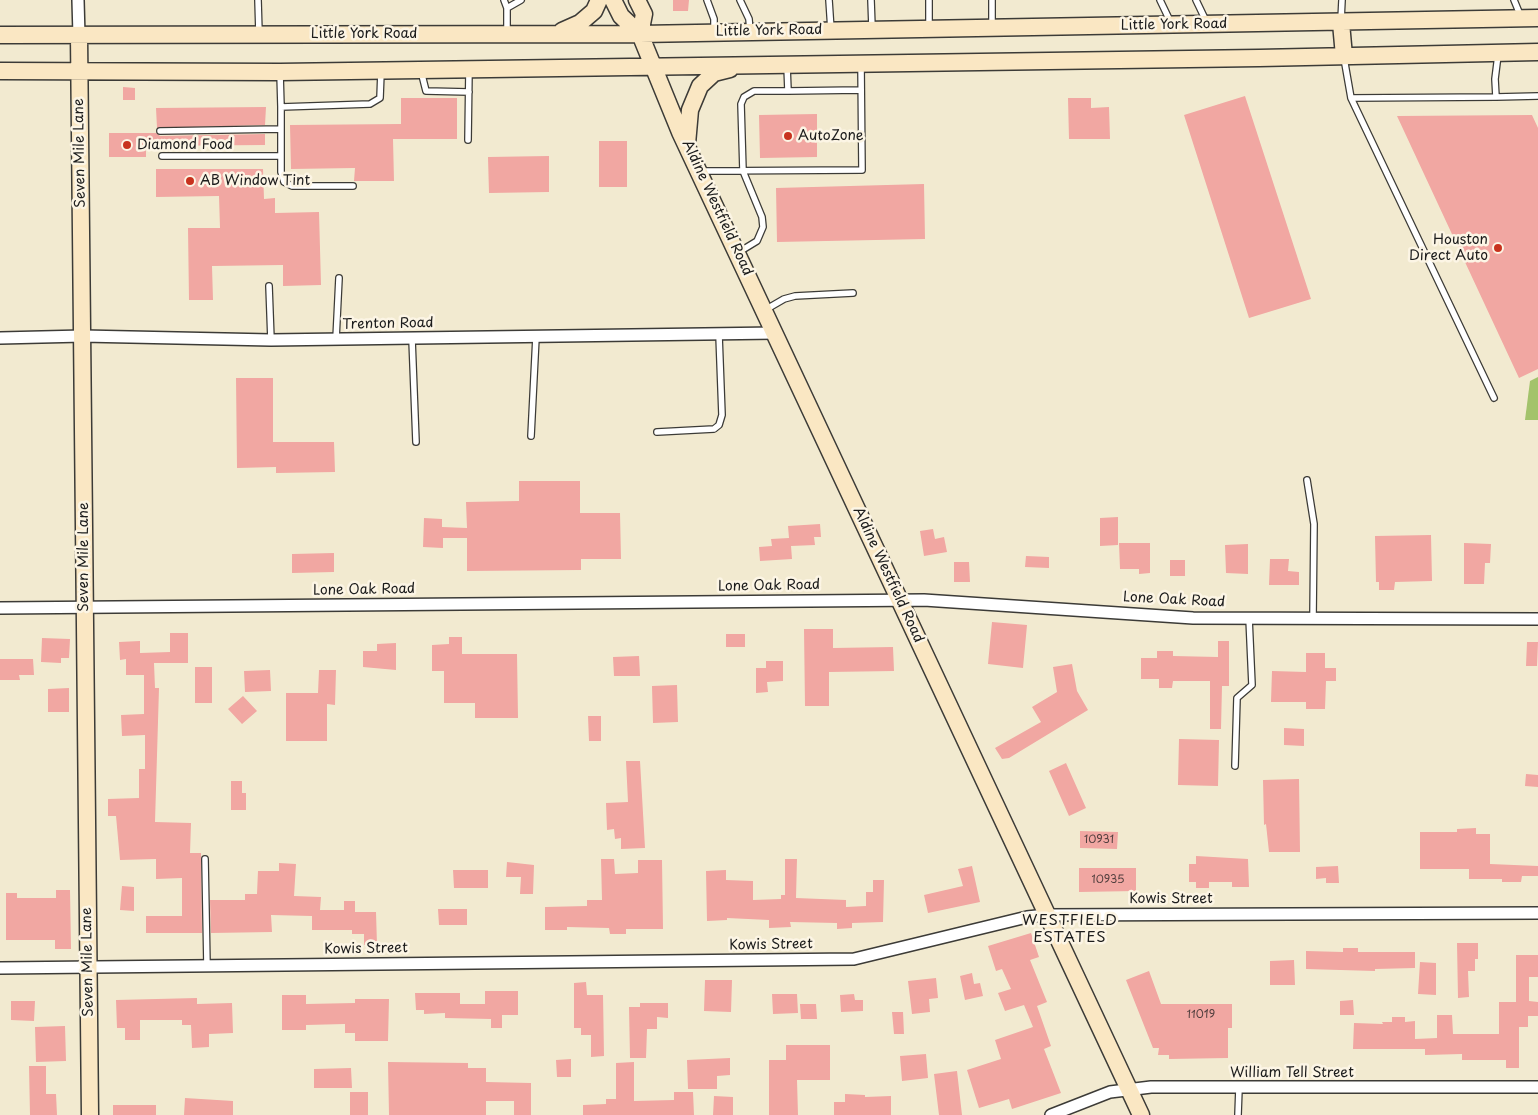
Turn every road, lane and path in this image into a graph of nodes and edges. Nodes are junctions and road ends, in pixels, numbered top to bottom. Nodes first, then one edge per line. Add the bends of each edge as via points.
1 (78, 0) edge
2 (258, 0) edge
3 (504, 0) edge
4 (521, 0) edge
5 (599, 0) edge
6 (613, 0) edge
7 (637, 0) edge
8 (707, 0) edge
9 (740, 0) edge
10 (829, 0) edge
11 (871, 0) edge
12 (928, 0) edge
13 (992, 0) edge
14 (1160, 0) edge
15 (1196, 0) edge
16 (1342, 0) edge
17 (1514, 0) edge
18 (507, 8) junction
19 (1530, 18) edge
20 (1341, 23) junction
21 (1172, 25) junction
22 (1207, 25) junction
23 (929, 28) junction
24 (992, 28) junction
25 (872, 29) junction
26 (831, 30) junction
27 (750, 31) junction
28 (559, 32) junction
29 (714, 32) junction
30 (507, 33) junction
31 (640, 34) junction
32 (0, 35) edge
33 (259, 35) junction
34 (79, 36) junction
35 (1538, 52) edge
36 (1498, 53) junction
37 (1344, 56) junction
38 (745, 64) junction
39 (787, 64) junction
40 (861, 64) junction
41 (653, 66) junction
42 (470, 68) junction
43 (420, 69) junction
44 (79, 70) junction
45 (382, 70) junction
46 (0, 71) edge
47 (280, 72) junction
48 (861, 90) junction
49 (788, 91) junction
50 (469, 92) junction
51 (1538, 96) edge
52 (1496, 97) junction
53 (1351, 98) junction
54 (281, 107) junction
55 (281, 129) junction
56 (160, 131) dead end
57 (468, 140) dead end
58 (687, 146) junction
59 (162, 156) dead end
60 (281, 156) junction
61 (699, 171) junction
62 (744, 171) junction
63 (353, 186) dead end
64 (738, 252) junction
65 (339, 278) dead end
66 (269, 286) dead end
67 (853, 293) dead end
68 (765, 310) junction
69 (776, 333) junction
70 (719, 335) junction
71 (83, 336) junction
72 (536, 337) junction
73 (0, 338) edge
74 (412, 338) junction
75 (336, 339) junction
76 (271, 340) junction
77 (1494, 398) dead end
78 (657, 432) dead end
79 (531, 436) dead end
80 (416, 442) dead end
81 (1307, 480) dead end
82 (898, 600) junction
83 (0, 608) edge
84 (84, 608) junction
85 (1248, 618) junction
86 (1314, 618) junction
87 (1538, 619) edge
88 (1235, 766) dead end
89 (205, 859) dead end
90 (1538, 913) edge
91 (1046, 915) junction
92 (207, 966) junction
93 (88, 967) junction
94 (0, 968) edge
95 (1538, 1087) edge
96 (1238, 1088) junction
97 (1128, 1090) junction
98 (90, 1115) edge
99 (1051, 1115) edge
100 (1141, 1115) edge
101 (1238, 1115) edge

1 - 34 street, Seven Mile Lane
2 - 33 lane
3 - 18 lane
4 - 18 lane
5 - 28 main road via 594,11 580,23
6 - 31 main road, Aldine Westfield Road via 621,16
7 - 31 main road, Aldine Westfield Road via 644,14
8 - 29 lane via 714,19
9 - 27 lane via 750,19
10 - 26 lane
11 - 25 lane
12 - 23 lane
13 - 24 lane
14 - 21 lane
15 - 22 lane
16 - 20 lane
17 - 19 lane
18 - 30 lane
19 - 20 main road, Little York Road
20 - 22 main road, Little York Road
20 - 37 main road
21 - 22 main road, Little York Road
21 - 24 main road, Little York Road
23 - 24 main road, Little York Road
23 - 25 main road, Little York Road
25 - 26 main road, Little York Road
26 - 27 main road, Little York Road
27 - 29 main road, Little York Road
28 - 30 main road, Little York Road
28 - 31 main road, Little York Road
29 - 31 main road, Little York Road
30 - 33 main road, Little York Road
31 - 41 main road, Aldine Westfield Road
32 - 34 main road, Little York Road
33 - 34 main road, Little York Road
34 - 44 main road, Seven Mile Lane
35 - 36 main road
36 - 37 main road
36 - 52 lane
37 - 40 main road
37 - 53 lane
38 - 39 main road
38 - 41 main road
38 - 58 main road via 714,73 700,86 690,110
39 - 40 main road
39 - 49 lane
40 - 48 lane
41 - 42 main road
41 - 58 main road, Aldine Westfield Road
42 - 43 main road
42 - 50 lane
43 - 45 main road
43 - 50 lane via 426,91
44 - 46 main road
44 - 47 main road
44 - 71 main road, Seven Mile Lane
45 - 47 main road
45 - 54 lane via 380,98 370,104
47 - 54 lane
48 - 49 lane
48 - 62 lane via 862,170
49 - 62 lane via 754,91 744,97 740,111
50 - 57 lane
51 - 52 lane
52 - 53 lane
53 - 77 lane
54 - 55 lane
55 - 56 lane
55 - 60 lane
58 - 61 main road, Aldine Westfield Road
59 - 60 lane
60 - 63 lane via 282,178 288,185
61 - 62 lane
61 - 64 main road, Aldine Westfield Road
62 - 64 lane via 763,227 757,241
64 - 68 main road, Aldine Westfield Road
65 - 75 lane
66 - 76 lane
67 - 68 lane via 795,296
68 - 69 main road, Aldine Westfield Road
69 - 70 street, Trenton Road
69 - 82 main road, Aldine Westfield Road
70 - 72 street, Trenton Road
70 - 78 lane via 722,415 718,425 714,429
71 - 73 street, Trenton Road
71 - 76 street, Trenton Road
71 - 84 main road, Seven Mile Lane
72 - 74 street, Trenton Road
72 - 79 lane
74 - 75 street, Trenton Road
74 - 80 lane
75 - 76 street, Trenton Road
81 - 86 lane via 1314,524
82 - 84 street, Lone Oak Road
82 - 85 street, Lone Oak Road via 1193,618
82 - 91 main road, Aldine Westfield Road
83 - 84 street, Lone Oak Road
84 - 93 main road, Seven Mile Lane
85 - 86 street, Lone Oak Road
85 - 88 lane via 1252,685 1237,698
86 - 87 street, Lone Oak Road
89 - 92 lane
90 - 91 street, Kowis Street
91 - 92 street, Kowis Street via 854,959
91 - 97 main road, Aldine Westfield Road
92 - 93 street, Kowis Street
93 - 94 street, Kowis Street
93 - 98 main road, Seven Mile Lane
95 - 96 street, William Tell Street
96 - 97 street, William Tell Street via 1152,1087
96 - 101 lane
97 - 99 street, William Tell Street via 1110,1092
97 - 100 main road, Aldine Westfield Road

